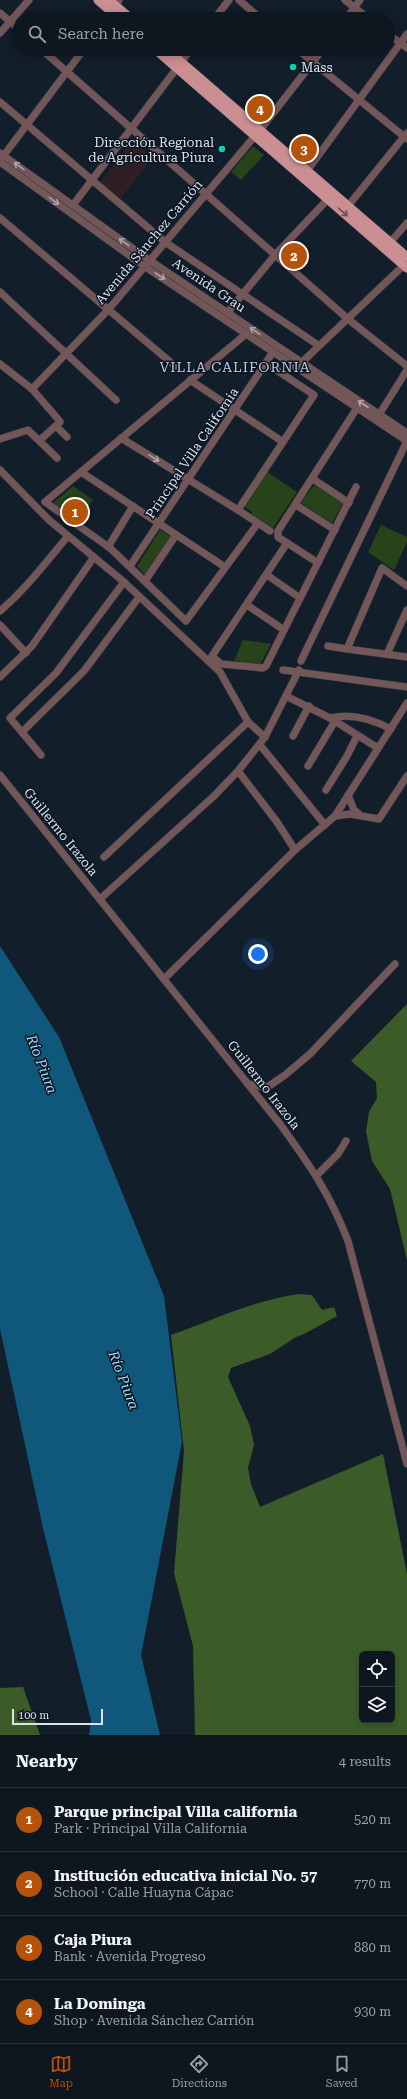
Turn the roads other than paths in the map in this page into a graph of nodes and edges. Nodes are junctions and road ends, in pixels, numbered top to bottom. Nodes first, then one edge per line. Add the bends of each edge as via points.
1 (29, 0) edge
2 (98, 0) edge
3 (229, 0) edge
4 (239, 0) edge
5 (345, 0) edge
6 (360, 0) edge
7 (114, 4) edge
8 (355, 8) junction
9 (19, 12) edge
10 (123, 12) edge
11 (220, 12) edge
12 (253, 12) edge
13 (352, 12) edge
14 (360, 12) edge
15 (0, 13) edge
16 (12, 20) edge
17 (10, 22) junction
18 (0, 33) edge
19 (407, 34) edge
20 (395, 39) edge
21 (400, 43) junction
22 (407, 48) edge
23 (395, 50) edge
24 (49, 56) edge
25 (79, 56) edge
26 (166, 56) edge
27 (172, 56) edge
28 (186, 56) edge
29 (305, 56) edge
30 (317, 56) edge
31 (390, 56) edge
32 (312, 62) junction
33 (179, 65) junction
34 (67, 72) junction
35 (359, 99) junction
36 (0, 102) edge
37 (27, 125) junction
38 (132, 129) junction
39 (258, 133) junction
40 (406, 136) edge
41 (1, 158) edge
42 (307, 171) junction
43 (92, 181) junction
44 (207, 194) junction
45 (328, 199) junction
46 (73, 205) junction
47 (348, 206) junction
48 (0, 218) edge
49 (407, 223) edge
50 (165, 242) junction
51 (387, 245) junction
52 (275, 255) junction
53 (146, 263) junction
54 (406, 263) edge
55 (0, 292) edge
56 (242, 294) junction
57 (108, 310) junction
58 (228, 312) junction
59 (348, 319) junction
60 (246, 334) junction
61 (318, 345) junction
62 (273, 352) junction
63 (66, 353) junction
64 (266, 363) junction
65 (0, 364) edge
66 (298, 365) junction
67 (175, 366) dead end
68 (407, 366) edge
69 (407, 370) edge
70 (190, 380) junction
71 (32, 389) junction
72 (116, 400) dead end
73 (357, 408) junction
74 (235, 410) junction
75 (377, 417) junction
76 (58, 424) junction
77 (407, 433) edge
78 (67, 437) dead end
79 (121, 438) junction
80 (0, 439) edge
81 (40, 440) junction
82 (407, 441) edge
83 (283, 442) junction
84 (57, 458) dead end
85 (0, 470) edge
86 (81, 472) junction
87 (188, 479) junction
88 (313, 479) junction
89 (356, 488) dead end
90 (349, 503) junction
91 (296, 505) junction
92 (133, 506) junction
93 (238, 510) junction
94 (159, 523) junction
95 (258, 524) junction
96 (335, 530) junction
97 (270, 531) dead end
98 (176, 535) junction
99 (68, 536) junction
100 (287, 543) junction
101 (108, 547) junction
102 (94, 557) junction
103 (318, 563) junction
104 (130, 566) junction
105 (226, 567) junction
106 (267, 575) junction
107 (145, 581) junction
108 (124, 582) junction
109 (407, 586) edge
110 (139, 597) junction
111 (300, 598) junction
112 (247, 604) junction
113 (407, 610) edge
114 (0, 611) edge
115 (0, 625) edge
116 (284, 630) junction
117 (328, 646) dead end
118 (347, 649) junction
119 (26, 653) junction
120 (387, 654) junction
121 (407, 656) edge
122 (283, 670) dead end
123 (298, 672) junction
124 (0, 677) edge
125 (407, 687) edge
126 (286, 696) junction
127 (407, 703) edge
128 (309, 706) junction
129 (333, 719) junction
130 (248, 722) junction
131 (391, 729) junction
132 (22, 732) junction
133 (293, 736) dead end
134 (357, 736) junction
135 (265, 737) junction
136 (260, 744) junction
137 (378, 748) junction
138 (41, 755) dead end
139 (308, 766) dead end
140 (238, 771) junction
141 (0, 775) edge
142 (407, 776) edge
143 (326, 790) dead end
144 (348, 795) junction
145 (360, 815) junction
146 (335, 816) junction
147 (325, 825) junction
148 (295, 850) junction
149 (104, 857) dead end
150 (100, 899) junction
151 (395, 964) dead end
152 (164, 979) junction
153 (248, 1084) junction
154 (346, 1140) dead end
155 (317, 1175) junction
156 (407, 1464) edge

1 - 9 street
2 - 7 main road
3 - 11 street
4 - 12 street
5 - 8 street
6 - 8 street
7 - 10 main road
8 - 13 street
8 - 14 street
15 - 17 street
16 - 17 street
17 - 18 street
19 - 21 street
20 - 21 street
21 - 22 street
21 - 23 street
24 - 34 street
25 - 34 street
26 - 33 main road
27 - 33 main road
28 - 33 street
29 - 32 street
30 - 32 street, Avenida Sánchez Carrión
31 - 35 street
32 - 35 street
32 - 39 street, Avenida Sánchez Carrión
33 - 38 street
33 - 39 main road
34 - 37 street
34 - 38 street
35 - 40 street
35 - 42 street
36 - 37 street
37 - 41 street
37 - 43 street
38 - 43 street
38 - 44 street
39 - 42 main road
39 - 44 street, Avenida Sánchez Carrión
39 - 45 main road
40 - 47 street
46 -> 41 street, Avenida Grau
41 -> 53 street, Avenida Grau
42 - 47 main road
43 - 46 street
43 - 50 street
44 - 50 street, Avenida Sánchez Carrión
44 - 52 street
45 -> 51 main road
45 - 52 street
53 -> 46 street, Avenida Grau
47 - 51 main road
48 - 57 street
49 - 51 street
50 - 53 street, Avenida Sánchez Carrión
50 - 56 street
51 - 54 main road
52 - 56 street
52 - 59 street
53 - 57 street, Avenida Sánchez Carrión
53 - 58 street, Avenida Grau
53 -> 60 street, Avenida Grau
54 - 59 street
55 - 63 street
56 - 58 street
56 - 61 street
57 - 63 street, Avenida Sánchez Carrión
57 - 67 street
66 -> 58 street, Avenida Grau
59 - 61 street
59 - 68 street
60 - 62 street, Avenida Grau
60 - 70 street
61 - 66 street
62 - 64 street, Principal Villa California
62 - 66 street, Avenida Grau
63 - 71 street, Avenida Sánchez Carrión
63 - 72 street
64 - 74 street, Principal Villa California
64 - 83 street via 314,395
65 - 71 street
66 - 73 street, Avenida Grau
75 -> 66 street, Avenida Grau
69 - 75 street
70 - 74 street
70 - 79 street
71 - 76 street
73 - 75 street, Avenida Grau
73 - 88 street
74 - 83 street
74 - 87 street, Principal Villa California
75 - 77 street, Avenida Grau
75 - 82 street, Avenida Grau
76 - 78 street
76 - 81 street
79 - 86 street
79 -> 87 street
80 - 81 street via 28,430
81 - 84 street
82 - 123 street
83 - 93 street
85 - 99 street
86 - 92 street
86 - 101 street via 45,502
87 - 93 street
87 - 94 street, Principal Villa California
88 - 90 street
88 - 91 street
89 - 90 street
90 - 96 street
91 - 96 street
91 - 100 street via 278,531 278,537
92 - 94 street
92 - 101 street
93 - 95 street
94 - 98 street
94 - 104 street, Principal Villa California
95 - 97 street
95 - 105 street
96 - 103 street
98 - 105 street
98 - 107 street
99 - 102 street
99 - 114 street via 33,578
100 - 103 street
100 - 106 street
101 - 104 street
102 - 108 street
102 - 119 street
103 - 111 street
104 - 107 street
105 - 107 street via 186,621
106 - 111 street
106 - 112 street
108 - 110 street
108 - 132 street via 56,673 10,718
109 - 118 street via 382,568
110 - 130 street via 220,672
110 - 132 street via 84,671
111 - 116 street
112 - 116 street
112 - 116 street via 212,656 220,664 265,668
113 - 120 street
115 - 119 street
117 - 118 street
118 - 120 street
119 - 124 street
120 - 121 street
122 - 123 street
123 - 125 street
123 - 126 street
126 - 128 street
126 - 135 street
127 - 131 street
128 - 129 street
128 - 133 street
129 - 131 street via 357,716
129 - 134 street
129 - 139 street
130 - 135 street
130 - 149 street
131 - 137 street
132 - 138 street
134 - 137 street
134 - 143 street
135 - 136 street
136 - 140 street
136 - 147 street
137 - 144 street
140 - 148 street
140 - 150 street via 214,796
141 - 150 street, Guillermo Irazola
142 - 145 street via 379,819
144 - 145 street via 354,810
144 - 146 street
145 - 146 street
146 - 147 street
147 - 148 street
148 - 152 street
150 - 152 street, Guillermo Irazola
151 - 153 street via 310,1054 285,1075 269,1086
152 - 153 street, Guillermo Irazola
153 - 155 street, Guillermo Irazola
154 - 155 street via 338,1154
155 - 156 street, Guillermo Irazola via 338,1215 348,1241

